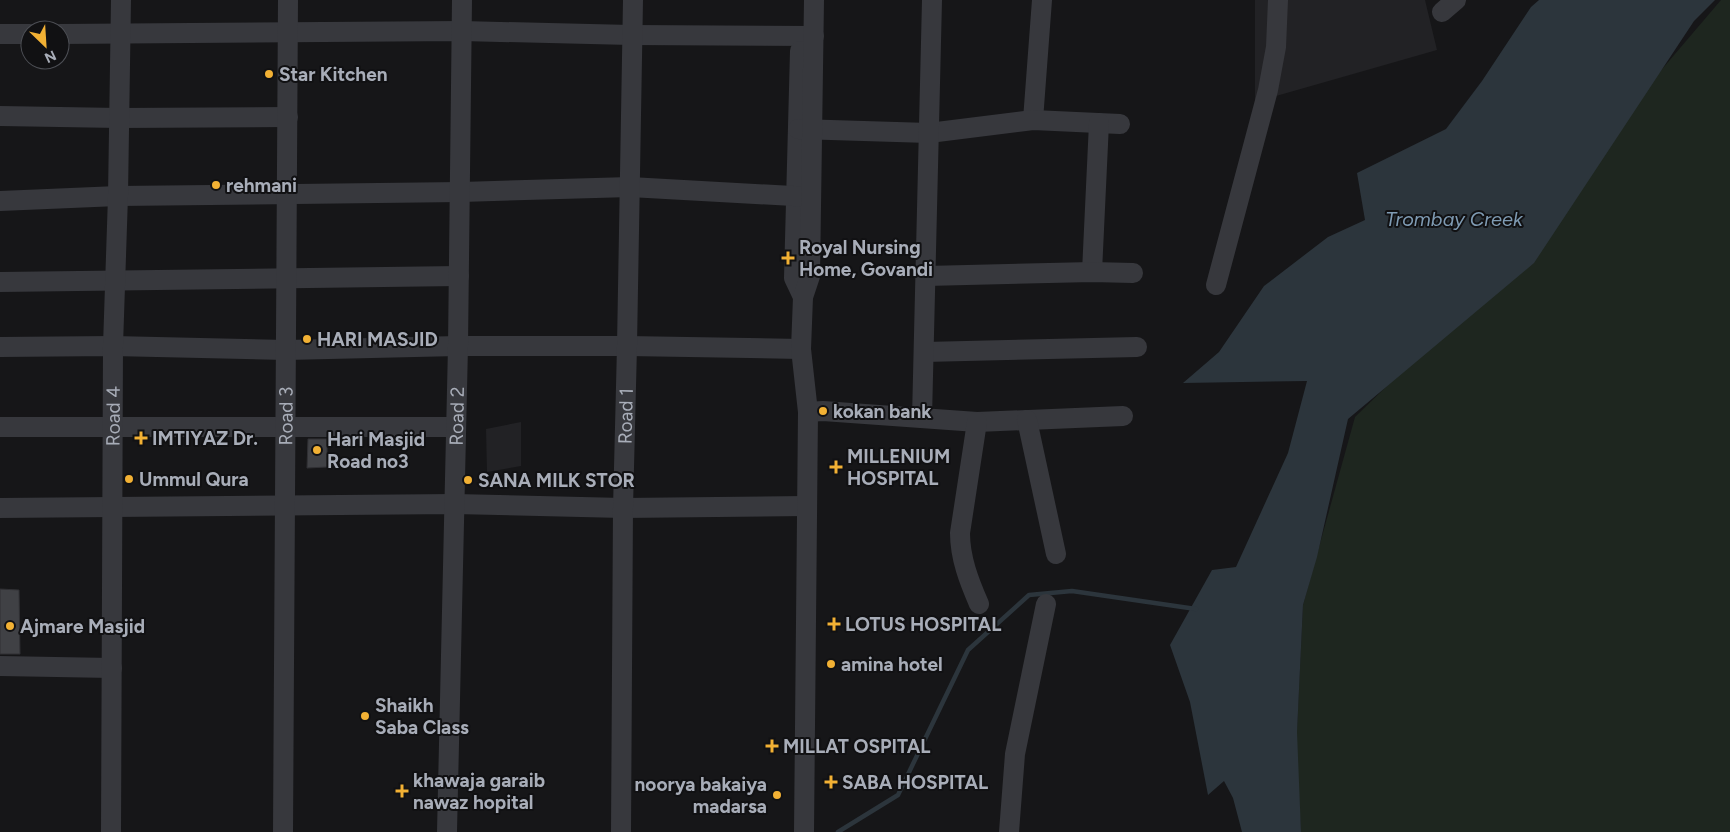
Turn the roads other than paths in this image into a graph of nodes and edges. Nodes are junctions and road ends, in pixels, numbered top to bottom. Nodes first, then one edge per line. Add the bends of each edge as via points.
1 (121, 0) edge
2 (288, 0) edge
3 (462, 0) edge
4 (633, 0) edge
5 (801, 0) edge
6 (814, 0) edge
7 (932, 0) edge
8 (1042, 0) edge
9 (1278, 0) edge
10 (462, 31) junction
11 (288, 32) junction
12 (0, 34) edge
13 (20, 34) edge
14 (70, 34) edge
15 (120, 34) junction
16 (631, 35) junction
17 (807, 36) junction
18 (0, 116) edge
19 (119, 118) junction
20 (288, 118) junction
21 (1033, 120) junction
22 (1098, 124) junction
23 (1120, 124) dead end
24 (805, 129) junction
25 (929, 133) junction
26 (630, 187) junction
27 (461, 192) junction
28 (287, 195) junction
29 (118, 196) junction
30 (804, 197) junction
31 (0, 201) edge
32 (1092, 272) junction
33 (1133, 274) dead end
34 (459, 276) junction
35 (926, 276) junction
36 (286, 278) junction
37 (115, 280) junction
38 (0, 282) edge
39 (1216, 285) dead end
40 (113, 346) junction
41 (458, 346) junction
42 (627, 346) junction
43 (1137, 347) dead end
44 (0, 348) edge
45 (801, 349) junction
46 (286, 350) junction
47 (924, 352) junction
48 (808, 412) junction
49 (1123, 416) dead end
50 (922, 418) junction
51 (1026, 420) junction
52 (976, 422) junction
53 (113, 426) junction
54 (0, 427) edge
55 (456, 427) junction
56 (285, 428) junction
57 (455, 504) junction
58 (285, 506) junction
59 (806, 506) junction
60 (112, 507) junction
61 (0, 508) edge
62 (623, 508) junction
63 (1056, 554) dead end
64 (978, 604) dead end
65 (1046, 604) dead end
66 (0, 666) edge
67 (112, 668) junction
68 (111, 832) edge
69 (283, 832) edge
70 (447, 832) edge
71 (621, 832) edge
72 (804, 832) edge
73 (1010, 832) edge

1 - 15 street, Road 4
2 - 11 street, Road 3
3 - 10 street, Road 2
4 - 16 street, Road 1
5 - 17 street
6 - 17 street
7 - 25 street
8 - 21 street
9 - 39 street via 1276,47 1268,90
10 - 11 street
10 - 16 street
10 - 27 street, Road 2
11 - 15 street
11 - 20 street, Road 3
12 - 13 street
14 - 15 street
15 - 19 street, Road 4
16 - 17 street
16 - 26 street, Road 1
17 - 24 street
18 - 19 street
19 - 20 street
19 - 29 street, Road 4
20 - 28 street, Road 3
21 - 22 street
21 - 25 street
22 - 23 street
22 - 32 street
24 - 25 street
24 - 30 street
25 - 35 street
26 - 27 street
26 - 30 street
26 - 42 street, Road 1
27 - 28 street
27 - 34 street, Road 2
28 - 29 street
28 - 36 street, Road 3
29 - 31 street
29 - 37 street, Road 4
30 - 45 street via 810,276 803,297
32 - 33 street
32 - 35 street
34 - 36 street
34 - 41 street, Road 2
35 - 47 street
36 - 37 street
36 - 46 street, Road 3
37 - 38 street
37 - 40 street, Road 4
40 - 44 street
40 - 46 street
40 - 53 street, Road 4
41 - 42 street
41 - 46 street
41 - 55 street, Road 2
42 - 45 street
42 - 62 street, Road 1
43 - 47 street
45 - 48 street
46 - 56 street, Road 3
47 - 50 street
48 - 50 street
48 - 59 street
49 - 51 street
50 - 52 street
51 - 52 street
51 - 63 street
52 - 64 street via 960,543 966,573
53 - 54 street
53 - 56 street
53 - 60 street, Road 4
55 - 56 street
55 - 57 street, Road 2
56 - 58 street, Road 3
57 - 58 street
57 - 62 street
57 - 70 street, Road 2
58 - 60 street
58 - 69 street, Road 3
59 - 62 street
59 - 72 street
60 - 61 street
60 - 67 street, Road 4
62 - 71 street, Road 1
65 - 73 street via 1015,754
66 - 67 street
67 - 68 street, Road 4

